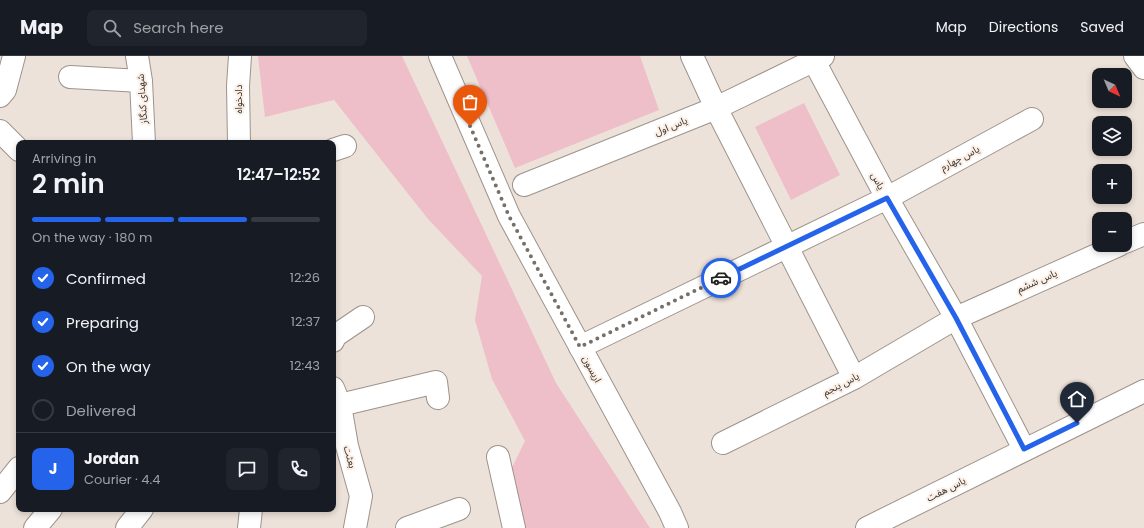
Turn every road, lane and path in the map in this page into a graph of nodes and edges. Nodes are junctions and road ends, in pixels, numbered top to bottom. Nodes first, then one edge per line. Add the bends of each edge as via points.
1 (14, 56) edge
2 (137, 56) edge
3 (240, 56) edge
4 (440, 56) edge
5 (692, 56) edge
6 (1135, 56) edge
7 (818, 58) edge
8 (1144, 68) edge
9 (70, 77) dead end
10 (141, 81) junction
11 (2, 91) edge
12 (716, 108) junction
13 (1032, 118) dead end
14 (0, 131) edge
15 (144, 140) edge
16 (239, 140) edge
17 (16, 147) edge
18 (524, 185) dead end
19 (887, 198) junction
20 (1144, 234) edge
21 (1132, 239) edge
22 (786, 247) junction
23 (1103, 252) edge
24 (363, 317) dead end
25 (956, 318) junction
26 (336, 335) edge
27 (580, 347) junction
28 (854, 378) junction
29 (1144, 390) edge
30 (337, 396) edge
31 (438, 398) dead end
32 (723, 443) dead end
33 (340, 448) edge
34 (1024, 449) junction
35 (498, 457) dead end
36 (16, 472) edge
37 (0, 492) edge
38 (459, 509) dead end
39 (48, 512) edge
40 (140, 512) edge
41 (251, 512) edge
42 (35, 528) edge
43 (127, 528) edge
44 (249, 528) edge
45 (355, 528) edge
46 (407, 528) edge
47 (514, 528) edge
48 (677, 528) edge
49 (867, 528) edge

1 - 11 street
2 - 10 street, شهدای کنگاز
3 - 16 street, دادخواه
4 - 27 street, اریسون via 509,216
5 - 12 street
6 - 8 street
7 - 12 street, یاس اول
7 - 19 street, یاس
9 - 10 street
10 - 15 street, شهدای کنگاز
12 - 18 street, یاس اول
12 - 22 street
13 - 19 street, یاس چهارم
14 - 17 street
19 - 22 street, یاس چهارم
19 - 25 street, یاس
20 - 21 street
22 - 27 street, یاس چهارم
22 - 28 street
23 - 25 street, یاس ششم
24 - 26 street
25 - 28 street, یاس پنجم
25 - 34 street, یاس
27 - 48 street, اریسون
28 - 32 street, یاس پنجم
29 - 34 street, یاس هفت
30 - 31 street via 436,382
30 - 33 street, بعثت
33 - 45 street, بعثت via 361,496
34 - 49 street, یاس هفت
35 - 47 street
36 - 37 street
38 - 46 street
39 - 42 street
40 - 43 street
41 - 44 street

